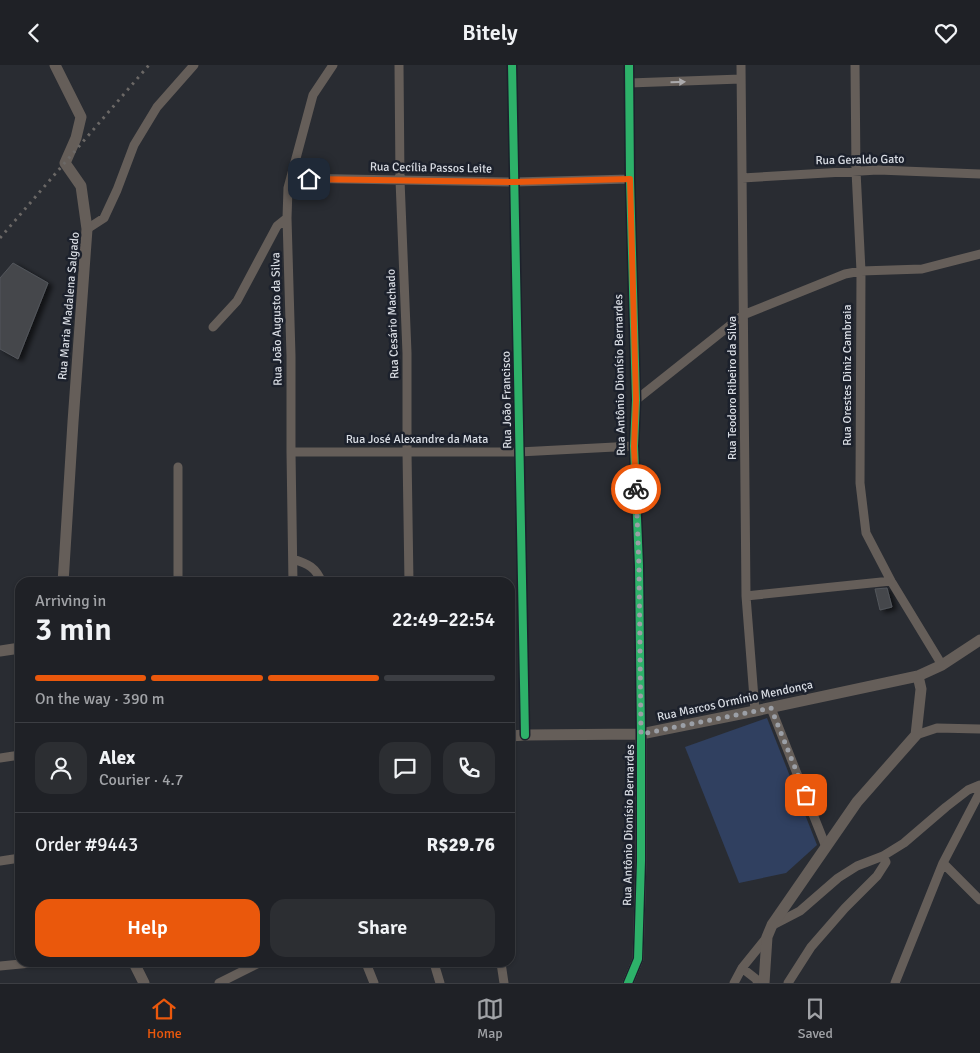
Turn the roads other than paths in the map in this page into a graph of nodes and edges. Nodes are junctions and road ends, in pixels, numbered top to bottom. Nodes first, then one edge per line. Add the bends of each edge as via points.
1 (55, 65) edge
2 (194, 65) edge
3 (333, 65) edge
4 (399, 65) edge
5 (512, 65) edge
6 (629, 65) edge
7 (741, 65) edge
8 (855, 65) edge
9 (741, 79) junction
10 (629, 83) junction
11 (856, 171) junction
12 (980, 174) edge
13 (291, 178) junction
14 (742, 178) junction
15 (630, 179) junction
16 (400, 180) junction
17 (514, 182) junction
18 (287, 218) junction
19 (87, 229) junction
20 (980, 254) edge
21 (861, 271) junction
22 (744, 315) junction
23 (213, 327) dead end
24 (636, 400) junction
25 (634, 447) junction
26 (290, 452) junction
27 (407, 452) junction
28 (519, 452) junction
29 (178, 467) dead end
30 (293, 559) junction
31 (63, 577) edge
32 (178, 577) edge
33 (293, 577) edge
34 (320, 577) edge
35 (409, 577) edge
36 (891, 581) junction
37 (746, 597) junction
38 (980, 640) edge
39 (15, 649) edge
40 (0, 651) edge
41 (942, 665) junction
42 (918, 676) junction
43 (771, 708) junction
44 (755, 711) junction
45 (980, 729) edge
46 (641, 734) junction
47 (525, 735) junction
48 (916, 735) junction
49 (515, 736) edge
50 (15, 756) edge
51 (0, 758) edge
52 (980, 785) edge
53 (980, 792) edge
54 (826, 847) junction
55 (883, 856) junction
56 (15, 859) edge
57 (0, 861) edge
58 (943, 863) junction
59 (980, 899) edge
60 (772, 925) junction
61 (767, 937) junction
62 (15, 965) edge
63 (0, 966) edge
64 (136, 967) edge
65 (251, 967) edge
66 (368, 967) edge
67 (435, 967) edge
68 (502, 967) edge
69 (742, 968) junction
70 (144, 983) edge
71 (219, 983) edge
72 (374, 983) edge
73 (440, 983) edge
74 (504, 983) edge
75 (628, 983) edge
76 (734, 983) edge
77 (758, 983) edge
78 (764, 983) edge
79 (788, 983) edge
80 (895, 983) edge

1 - 19 street via 81,117 76,138 64,163 81,186
2 - 19 street, Rua Maria Madalena Salgado via 157,107 134,145 104,218
3 - 13 street, Rua João Augusto da Silva via 313,95
4 - 16 street, Rua Cesário Machado
5 - 17 street, Rua João Francisco
6 - 10 street, Rua Antônio Dionísio Bernardes
7 - 9 street, Rua Teodoro Ribeiro da Silva
8 - 11 street, Rua Orestes Diniz Cambraia
10 -> 9 street
9 - 14 street, Rua Teodoro Ribeiro da Silva
10 - 15 street, Rua Antônio Dionísio Bernardes
11 - 12 street, Rua Geraldo Gato
11 - 14 street, Rua Geraldo Gato
11 - 21 street, Rua Orestes Diniz Cambraia
13 - 16 street, Rua Cecília Passos Leite
13 - 18 street, Rua João Augusto da Silva
14 - 22 street, Rua Teodoro Ribeiro da Silva
15 - 17 street, Rua Cecília Passos Leite
15 - 24 street, Rua Antônio Dionísio Bernardes
16 - 17 street, Rua Cecília Passos Leite
16 - 27 street, Rua Cesário Machado via 407,353
17 - 28 street, Rua João Francisco
18 - 23 street via 277,226 237,301
18 - 26 street, Rua João Augusto da Silva
19 - 31 street, Rua Maria Madalena Salgado
20 - 21 street via 922,269
21 - 22 street via 845,274
21 - 36 street, Rua Orestes Diniz Cambraia via 860,483 866,533
22 - 24 street
22 - 37 street, Rua Teodoro Ribeiro da Silva
24 - 25 street, Rua Antônio Dionísio Bernardes
25 - 28 street, Rua José Alexandre da Mata
25 - 46 street, Rua Antônio Dionísio Bernardes
26 - 27 street, Rua José Alexandre da Mata
26 - 30 street, Rua João Augusto da Silva
27 - 28 street, Rua José Alexandre da Mata
27 - 35 street, Rua Cesário Machado
28 - 47 street, Rua João Francisco
29 - 32 street
30 - 33 street, Rua João Augusto da Silva
30 - 34 street via 307,563
36 - 37 street
36 - 41 street, Rua Orestes Diniz Cambraia
37 - 44 street, Rua Teodoro Ribeiro da Silva
38 - 41 street, Rua Marcos Ormínio Mendonça
39 - 40 street
41 - 42 street, Rua Marcos Ormínio Mendonça
42 - 43 street, Rua Marcos Ormínio Mendonça
42 - 48 street via 921,689
43 - 44 street, Rua Marcos Ormínio Mendonça
43 - 54 street
44 - 46 street, Rua Marcos Ormínio Mendonça
45 - 48 street via 937,728
46 - 47 street, Rua Marcos Ormínio Mendonça
46 - 75 street, Rua Antônio Dionísio Bernardes via 638,959
47 - 49 street, Rua Marcos Ormínio Mendonça
48 - 54 street via 857,802
50 - 51 street
52 - 55 street via 968,790 904,843
53 - 58 street
54 - 60 street
55 - 60 street via 844,874 800,911
55 - 79 street via 886,862 877,876 810,947
56 - 57 street
58 - 59 street
58 - 80 street
60 - 61 street
61 - 69 street
61 - 78 street
62 - 63 street
64 - 70 street
65 - 71 street
66 - 72 street
67 - 73 street
68 - 74 street
69 - 76 street
69 - 77 street

